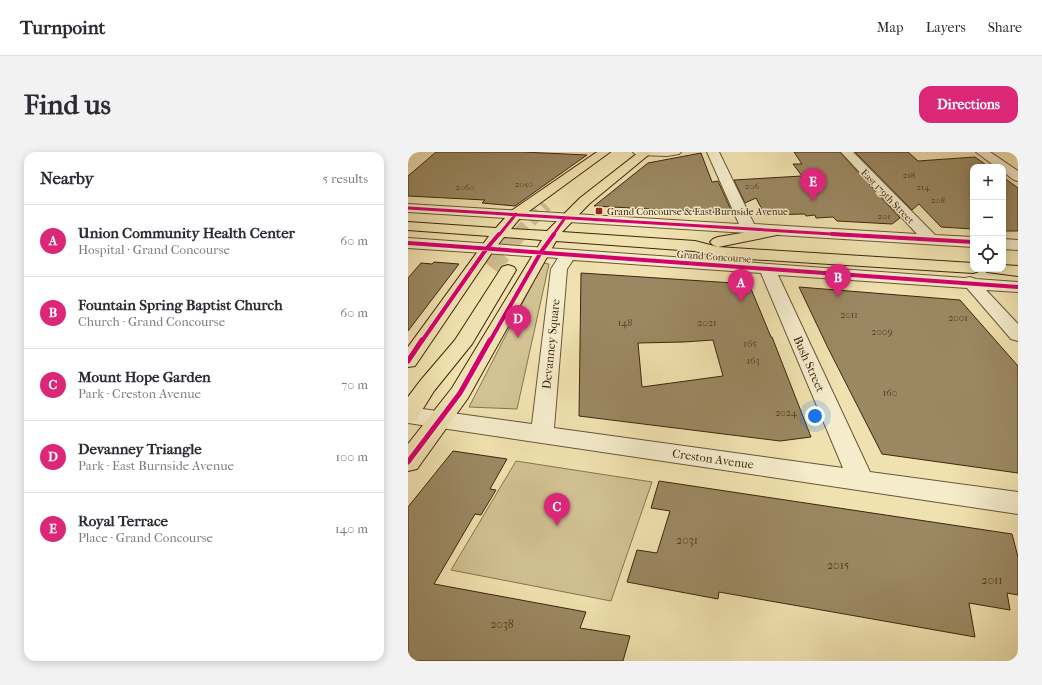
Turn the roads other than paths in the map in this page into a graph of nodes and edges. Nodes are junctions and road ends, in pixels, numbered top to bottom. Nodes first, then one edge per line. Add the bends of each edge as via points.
1 (639, 152) edge
2 (645, 152) edge
3 (675, 152) edge
4 (713, 152) edge
5 (846, 152) edge
6 (982, 152) edge
7 (611, 158) edge
8 (1018, 177) edge
9 (571, 197) dead end
10 (546, 204) tunnel mouth
11 (408, 208) edge
12 (516, 214) junction
13 (565, 218) junction
14 (408, 226) edge
15 (749, 229) junction
16 (500, 231) junction
17 (777, 231) junction
18 (552, 235) junction
19 (930, 239) junction
20 (718, 242) junction
21 (970, 242) edge
22 (408, 243) edge
23 (1006, 244) edge
24 (1018, 245) edge
25 (695, 246) junction
26 (487, 248) junction
27 (540, 252) junction
28 (568, 255) junction
29 (970, 256) edge
30 (1006, 258) edge
31 (1018, 259) edge
32 (863, 261) junction
33 (500, 269) tunnel mouth
34 (767, 269) junction
35 (1006, 270) edge
36 (803, 271) junction
37 (1018, 271) edge
38 (972, 275) edge
39 (1018, 287) edge
40 (1018, 335) edge
41 (408, 361) edge
42 (408, 415) edge
43 (440, 420) junction
44 (542, 435) junction
45 (408, 462) edge
46 (861, 480) junction
47 (1018, 503) edge

1 - 2 street
2 - 3 street
2 - 13 main road
4 - 15 street
5 - 19 street, East 179th Street
6 - 8 street
7 - 9 main road via 606,171
7 - 10 main road
7 - 12 main road
11 - 12 street
12 - 13 street
12 - 16 main road
13 - 15 street
13 - 18 main road
14 - 16 main road, Grand Concourse
15 - 17 street
16 - 18 main road, Grand Concourse
16 - 26 main road
17 - 19 street
17 - 20 main road
18 - 25 main road, Grand Concourse
18 - 27 main road
19 - 21 street
20 - 25 main road, Grand Concourse
20 - 29 main road, Grand Concourse
22 - 26 street, Grand Concourse
23 - 24 street
25 - 32 main road, Grand Concourse via 718,252
26 - 27 street, Grand Concourse
26 - 41 main road
27 - 28 street, Grand Concourse
27 - 43 main road via 460,393
28 - 34 street, Grand Concourse
28 - 44 street, Devanney Square via 559,269
30 - 31 main road
32 - 36 main road
32 - 38 main road, Grand Concourse
33 - 42 main road via 462,344 427,386
34 - 36 street, Grand Concourse
34 - 46 street, Bush Street
35 - 37 main road
36 - 38 street, Grand Concourse
38 - 39 street, Grand Concourse
38 - 40 street
42 - 43 street, Creston Avenue
43 - 44 street, Creston Avenue
43 - 45 main road
44 - 46 street, Creston Avenue
46 - 47 street, Creston Avenue

